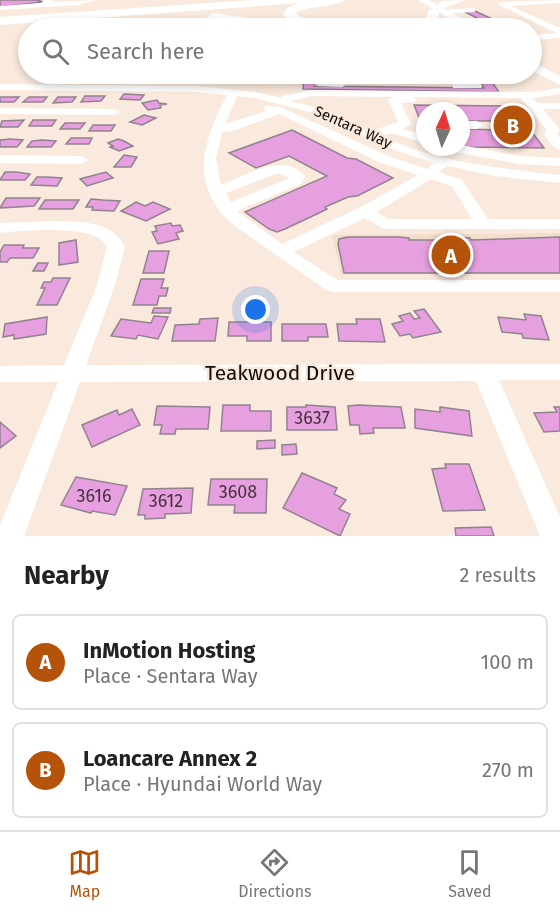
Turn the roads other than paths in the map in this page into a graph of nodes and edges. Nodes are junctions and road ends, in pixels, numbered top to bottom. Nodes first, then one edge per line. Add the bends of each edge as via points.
1 (93, 0) edge
2 (197, 0) edge
3 (227, 0) edge
4 (302, 0) edge
5 (340, 0) edge
6 (412, 0) edge
7 (422, 0) edge
8 (460, 0) edge
9 (560, 1) edge
10 (48, 2) edge
11 (0, 8) edge
12 (108, 8) junction
13 (0, 16) edge
14 (44, 17) junction
15 (33, 18) edge
16 (215, 18) edge
17 (294, 18) edge
18 (455, 18) edge
19 (456, 18) edge
20 (458, 18) edge
21 (529, 18) edge
22 (18, 19) edge
23 (0, 21) edge
24 (542, 24) edge
25 (560, 33) edge
26 (542, 35) edge
27 (542, 68) edge
28 (542, 71) edge
29 (560, 73) edge
30 (560, 81) edge
31 (49, 84) edge
32 (170, 84) edge
33 (274, 84) edge
34 (322, 84) edge
35 (476, 84) edge
36 (0, 87) edge
37 (45, 88) junction
38 (168, 89) junction
39 (560, 91) edge
40 (299, 95) junction
41 (231, 96) junction
42 (392, 97) junction
43 (529, 101) junction
44 (281, 105) junction
45 (560, 106) edge
46 (0, 111) edge
47 (114, 112) dead end
48 (405, 124) junction
49 (416, 124) edge
50 (470, 125) edge
51 (477, 125) dead end
52 (218, 128) junction
53 (391, 129) junction
54 (557, 130) edge
55 (372, 135) junction
56 (416, 136) edge
57 (560, 146) edge
58 (416, 151) edge
59 (445, 156) edge
60 (452, 156) edge
61 (470, 156) edge
62 (0, 159) edge
63 (81, 160) dead end
64 (560, 162) edge
65 (429, 175) junction
66 (557, 182) edge
67 (216, 192) junction
68 (228, 209) junction
69 (365, 210) junction
70 (483, 223) junction
71 (560, 224) edge
72 (0, 228) edge
73 (281, 250) junction
74 (560, 286) edge
75 (484, 372) junction
76 (560, 372) edge
77 (0, 374) edge
78 (72, 374) junction
79 (10, 536) edge
80 (554, 536) edge

1 - 10 street
2 - 12 highway
3 - 12 highway
4 - 14 highway
5 - 17 highway via 303,5 291,10 289,14
6 - 18 main road
7 - 19 main road
8 - 20 highway via 445,3
9 - 21 street via 501,4
10 - 11 street
12 - 13 highway
14 - 15 highway
14 - 16 highway
22 - 23 highway
24 - 25 street
25 - 26 street
27 - 29 main road
28 - 30 main road
31 - 37 street
32 - 38 street
33 - 40 street
34 - 35 street
36 - 37 street
37 - 38 street
38 - 41 street
39 - 43 street
40 - 42 street
40 - 44 street
41 - 44 street
41 - 52 street
42 - 43 street
42 - 48 street
43 - 45 street
43 - 54 street
44 - 52 street via 229,128
44 - 55 street, Sentara Way via 326,113
44 - 65 street via 366,151
46 - 47 street
48 - 49 street
48 - 53 street
50 - 51 street
52 - 67 street via 208,160
53 - 55 street
53 - 56 street
54 - 57 street via 550,134
55 - 58 street, Sentara Way
59 - 65 street
60 - 66 street, Sentara Way via 495,172
61 - 64 street
62 - 63 street
65 - 69 street
65 - 70 street via 457,183
67 - 68 street
67 - 68 street via 276,169 286,169 298,176 297,180
68 - 73 street
69 - 70 street via 384,224
69 - 73 street
70 - 71 street
72 - 78 street via 86,228 105,232 115,242 114,260
73 - 74 street via 333,286
75 - 76 street, Teakwood Drive
75 - 78 street, Teakwood Drive
75 - 80 street
77 - 78 street, Teakwood Drive
78 - 79 street

